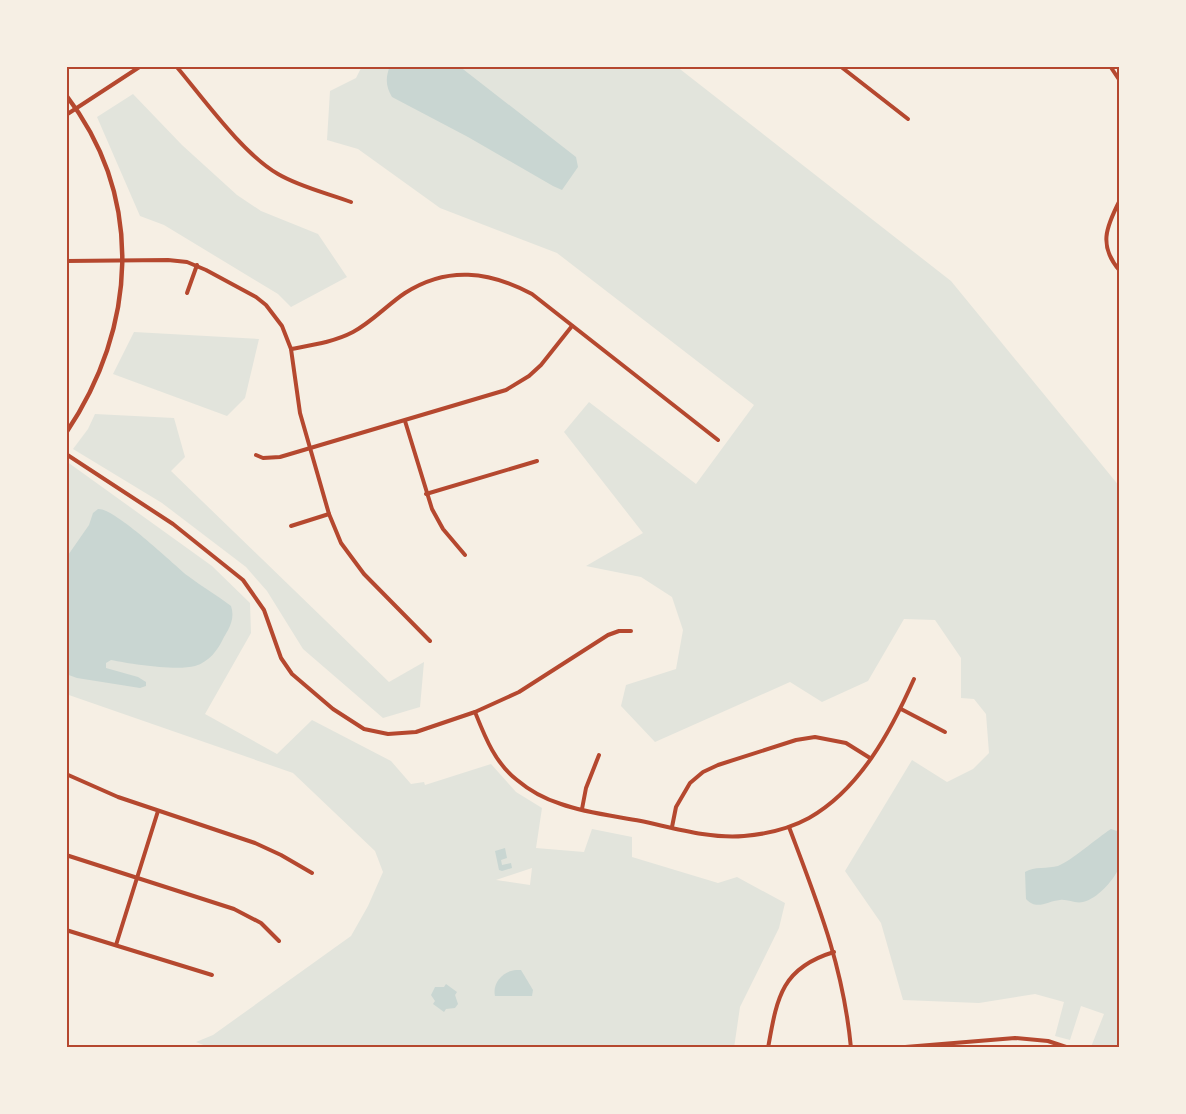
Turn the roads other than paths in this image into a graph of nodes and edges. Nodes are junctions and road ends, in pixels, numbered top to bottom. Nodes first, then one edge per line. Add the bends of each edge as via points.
1 (141, 66) edge
2 (176, 66) edge
3 (840, 66) edge
4 (1110, 66) edge
5 (1120, 81) edge
6 (66, 95) edge
7 (76, 108) junction
8 (66, 115) edge
9 (908, 119) dead end
10 (1120, 200) edge
11 (351, 202) dead end
12 (123, 260) junction
13 (66, 261) edge
14 (197, 265) junction
15 (1120, 271) edge
16 (186, 293) dead end
17 (572, 326) junction
18 (291, 349) junction
19 (405, 421) junction
20 (66, 433) edge
21 (718, 440) dead end
22 (310, 449) junction
23 (66, 454) edge
24 (256, 455) dead end
25 (537, 461) dead end
26 (426, 494) junction
27 (329, 514) junction
28 (291, 526) dead end
29 (465, 555) dead end
30 (631, 630) dead end
31 (430, 641) dead end
32 (914, 679) dead end
33 (901, 709) junction
34 (475, 712) junction
35 (945, 732) dead end
36 (599, 755) dead end
37 (870, 758) junction
38 (66, 774) edge
39 (582, 809) junction
40 (158, 811) junction
41 (672, 827) junction
42 (789, 827) junction
43 (66, 855) edge
44 (312, 873) dead end
45 (137, 877) junction
46 (66, 930) edge
47 (279, 941) dead end
48 (116, 945) junction
49 (834, 952) junction
50 (212, 975) dead end
51 (768, 1048) edge
52 (850, 1048) edge
53 (892, 1048) edge
54 (1069, 1048) edge

1 - 7 street
2 - 11 street via 264,165 289,179
3 - 9 street
4 - 5 street
6 - 7 street
7 - 8 street
7 - 12 street via 98,147 114,195
10 - 15 street via 1105,241 1111,260
12 - 13 street
12 - 14 street via 179,260
12 - 20 street via 120,305 110,347 92,391
14 - 16 street
14 - 18 street via 266,305 282,326
17 - 18 street via 532,294 502,279 459,275 413,288 354,332
17 - 19 street via 541,365 519,383 494,395
17 - 21 street
18 - 22 street via 297,400
19 - 22 street
19 - 26 street
22 - 24 street via 272,458
22 - 27 street
23 - 34 street via 173,524 243,580 264,610 286,667 299,683 353,723 376,733 402,735
25 - 26 street
26 - 29 street via 443,529
27 - 28 street
27 - 31 street via 355,563
30 - 34 street via 608,635 519,692
32 - 33 street
33 - 35 street
33 - 37 street
34 - 39 street via 489,745 512,776 546,798
36 - 39 street
37 - 41 street via 846,743 815,737 718,765 690,783 676,807
37 - 42 street via 836,799
38 - 40 street
39 - 41 street
40 - 44 street via 255,843
40 - 45 street
41 - 42 street via 736,837
42 - 49 street
43 - 45 street
45 - 47 street via 234,909 261,923
45 - 48 street
46 - 48 street
48 - 50 street
49 - 51 street via 808,962 785,984 775,1006
49 - 52 street via 846,1005
53 - 54 street via 1015,1038

